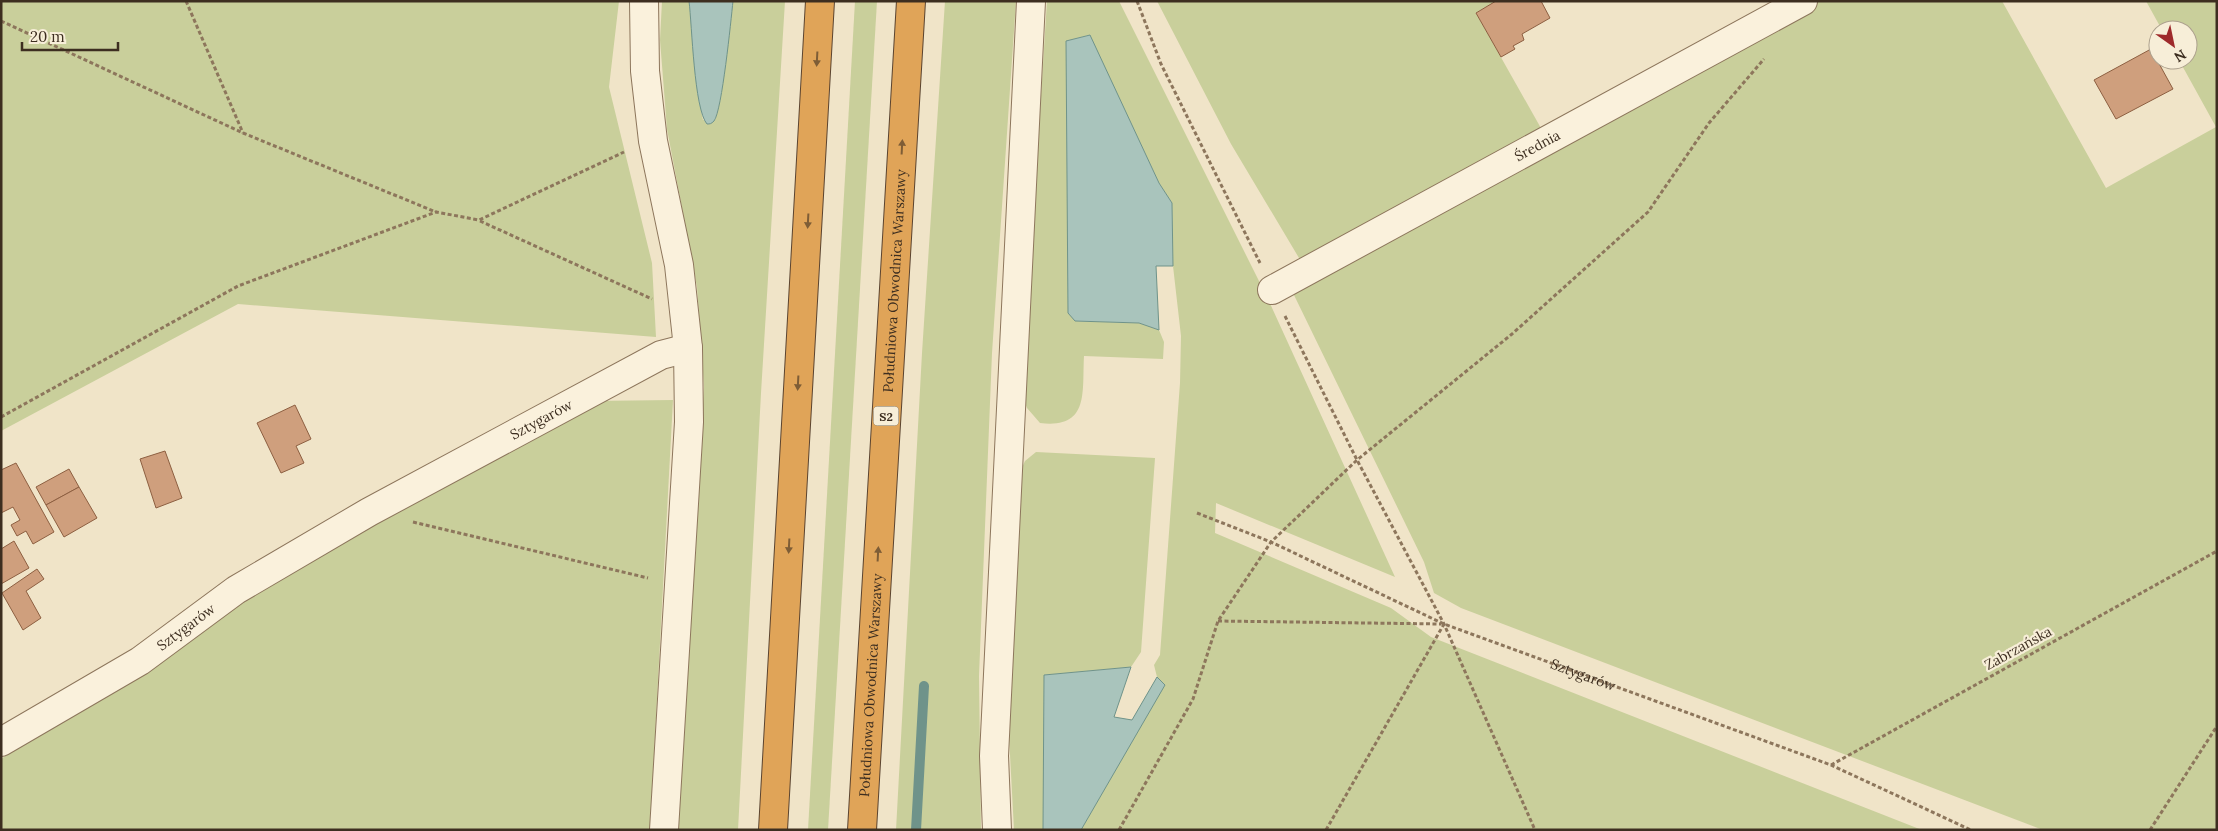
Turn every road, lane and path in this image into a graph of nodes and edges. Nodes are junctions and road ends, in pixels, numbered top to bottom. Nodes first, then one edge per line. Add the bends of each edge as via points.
1 (186, 1) edge
2 (644, 1) edge
3 (820, 1) edge
4 (910, 1) edge
5 (1031, 1) edge
6 (1137, 1) edge
7 (1803, 1) edge
8 (1, 22) edge
9 (1770, 52) dead end
10 (243, 133) junction
11 (653, 141) junction
12 (436, 212) junction
13 (479, 220) junction
14 (1272, 290) junction
15 (685, 314) junction
16 (688, 348) junction
17 (1, 417) edge
18 (1356, 460) junction
19 (369, 512) junction
20 (1197, 513) dead end
21 (1272, 542) junction
22 (2217, 551) edge
23 (679, 585) junction
24 (1218, 621) junction
25 (1444, 624) junction
26 (2217, 726) edge
27 (1, 742) edge
28 (1831, 765) junction
29 (664, 830) edge
30 (773, 830) edge
31 (862, 830) edge
32 (997, 830) edge
33 (1119, 830) edge
34 (1326, 830) edge
35 (1535, 830) edge
36 (1971, 830) edge
37 (2150, 830) edge

1 - 10 path
2 - 11 street via 645,71
3 -> 30 highway
31 -> 4 highway, Południowa Obwodnica Warszawy / S2
5 - 32 street via 994,746
6 - 14 path via 1161,64
7 - 14 street, Średnia
8 - 10 path
9 - 18 path via 1709,123 1648,212 1512,334
10 - 12 path
11 - 13 path
11 - 15 street via 679,265
12 - 13 path
12 - 17 path via 238,286
13 - 15 path
14 - 18 path
15 - 16 street
16 - 19 street, Sztygarów via 661,355
16 - 23 street via 689,422
18 - 21 path
18 - 25 path
19 - 23 path
19 - 27 street, Sztygarów via 236,590 140,661
20 - 21 path, Sztygarów
21 - 24 path
21 - 25 path, Sztygarów
22 - 28 path, Zabrzańska
23 - 29 street
24 - 25 path
24 - 33 path via 1193,699
25 - 28 path, Sztygarów
25 - 34 path
25 - 35 path
26 - 37 path
28 - 36 path, Sztygarów

